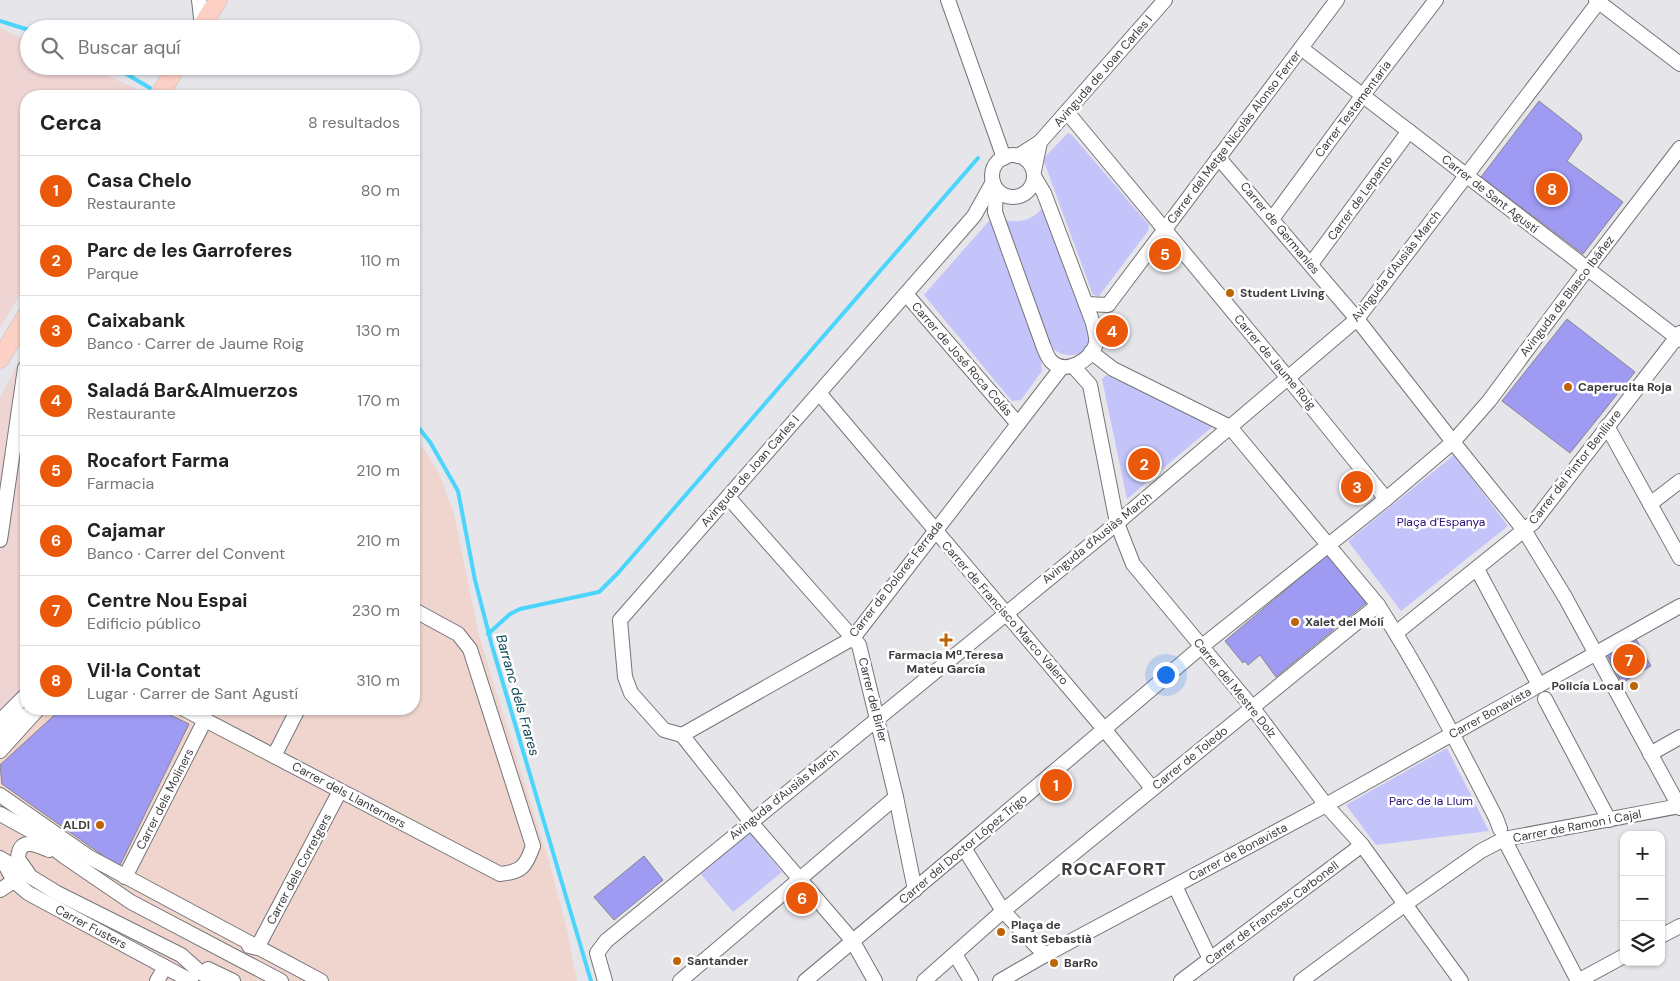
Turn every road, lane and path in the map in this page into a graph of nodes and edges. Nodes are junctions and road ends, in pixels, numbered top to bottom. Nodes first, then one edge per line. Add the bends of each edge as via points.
1 (199, 0) edge
2 (218, 0) edge
3 (948, 0) edge
4 (1165, 0) edge
5 (1337, 0) edge
6 (1436, 0) edge
7 (1598, 1) edge
8 (200, 20) edge
9 (205, 20) edge
10 (1301, 48) junction
11 (1680, 64) edge
12 (171, 75) edge
13 (162, 90) edge
14 (1363, 95) junction
15 (1067, 112) junction
16 (1409, 131) junction
17 (1040, 142) junction
18 (1680, 148) edge
19 (1218, 156) junction
20 (1011, 157) junction
21 (1035, 175) junction
22 (1467, 175) junction
23 (994, 185) junction
24 (1016, 198) junction
25 (995, 208) junction
26 (974, 216) junction
27 (1272, 219) junction
28 (1164, 230) junction
29 (1311, 264) junction
30 (1587, 269) junction
31 (906, 294) junction
32 (1086, 304) junction
33 (1358, 320) junction
34 (20, 326) edge
35 (1679, 337) edge
36 (1092, 352) junction
37 (0, 359) edge
38 (1068, 366) junction
39 (1288, 378) junction
40 (819, 393) junction
41 (20, 401) edge
42 (1018, 424) junction
43 (1607, 426) junction
44 (1230, 427) junction
45 (1453, 442) junction
46 (1680, 481) edge
47 (728, 497) junction
48 (1386, 499) junction
49 (1650, 504) junction
50 (1117, 523) junction
51 (1524, 530) junction
52 (935, 531) junction
53 (0, 533) edge
54 (1328, 544) junction
55 (1680, 558) edge
56 (1477, 569) junction
57 (1378, 606) junction
58 (1680, 606) edge
59 (420, 613) edge
60 (1006, 613) junction
61 (1396, 633) junction
62 (853, 638) junction
63 (1201, 647) junction
64 (1595, 654) junction
65 (1539, 685) junction
66 (1545, 699) dead end
67 (20, 701) edge
68 (1252, 707) junction
69 (25, 715) edge
70 (33, 715) edge
71 (195, 715) edge
72 (295, 715) edge
73 (877, 718) junction
74 (205, 720) junction
75 (0, 721) edge
76 (1104, 729) junction
77 (1452, 734) junction
78 (0, 735) edge
79 (682, 735) junction
80 (1680, 737) edge
81 (0, 751) edge
82 (1650, 754) junction
83 (274, 756) junction
84 (1152, 788) junction
85 (340, 791) junction
86 (0, 795) edge
87 (896, 797) junction
88 (1326, 805) junction
89 (1680, 807) edge
90 (0, 814) edge
91 (1609, 820) junction
92 (751, 821) junction
93 (31, 830) junction
94 (1502, 834) junction
95 (1362, 845) junction
96 (964, 848) junction
97 (66, 857) junction
98 (89, 857) junction
99 (2, 859) edge
100 (124, 877) junction
101 (32, 878) junction
102 (800, 878) junction
103 (14, 881) junction
104 (1175, 886) junction
105 (0, 890) edge
106 (915, 890) junction
107 (1404, 905) junction
108 (1003, 911) junction
109 (1680, 926) edge
110 (193, 934) junction
111 (1665, 934) edge
112 (852, 940) junction
113 (257, 948) junction
114 (956, 954) junction
115 (181, 955) junction
116 (1045, 956) junction
117 (1620, 958) edge
118 (1210, 959) junction
119 (165, 967) junction
120 (157, 981) edge
121 (191, 981) edge
122 (216, 981) edge
123 (232, 981) edge
124 (281, 981) edge
125 (321, 981) edge
126 (605, 981) edge
127 (680, 981) edge
128 (805, 981) edge
129 (874, 981) edge
130 (924, 981) edge
131 (971, 981) edge
132 (1000, 981) edge
133 (1181, 981) edge
134 (1301, 981) edge
135 (1461, 981) edge
136 (1578, 981) edge

1 - 8 street
2 - 9 main road
3 - 20 street
4 - 15 street, Avinguda de Joan Carles I
5 - 10 street, Carrer del Metge Nicolàs Alonso Ferrer
6 - 14 street, Carrer Testamentaria
7 - 11 street
7 - 22 street, Avinguda d'Ausiàs March
10 - 14 street, Carrer de Sant Agustí
10 - 19 street, Carrer del Metge Nicolàs Alonso Ferrer
12 - 13 main road
14 - 16 street, Carrer de Sant Agustí
14 - 27 street, Carrer Testamentaria
15 - 17 street, Avinguda de Joan Carles I
15 - 28 street, Carrer de Jaume Roig
16 - 22 street, Carrer de Sant Agustí
16 - 29 street, Carrer de Lepanto
17 - 20 street, Avinguda de Joan Carles I
17 - 21 street
18 - 30 street, Avinguda de Blasco Ibáñez
19 - 27 street, Carrer de Germanies
19 - 28 street, Carrer del Metge Nicolàs Alonso Ferrer
20 - 21 street via 1026,159
20 - 23 street via 999,160 995,166
21 - 24 street via 1032,187
21 - 32 street
22 - 30 street, Carrer de Sant Agustí
22 - 33 street, Avinguda d'Ausiàs March
23 - 24 street via 999,193
23 - 25 street
23 - 26 street, Avinguda de Joan Carles I
24 - 25 street, Avinguda de Joan Carles I
25 - 26 street, Avinguda de Joan Carles I
25 - 38 street, Carrer del Mestre Dolz via 1044,348 1052,362
26 - 31 street, Avinguda de Joan Carles I
27 - 29 street, Carrer de Germanies
28 - 32 street, Carrer del Metge Nicolàs Alonso Ferrer via 1108,305
28 - 39 street, Carrer de Jaume Roig
29 - 33 street, Carrer de Germanies
30 - 35 street, Carrer de Sant Agustí
30 - 45 street, Avinguda de Blasco Ibáñez via 1489,401
31 - 40 street, Avinguda de Joan Carles I
31 - 42 street, Carrer de José Roca Colás
32 - 36 street via 1096,342
33 - 39 street, Avinguda d'Ausiàs March
33 - 45 street, Carrer de Germanies
34 - 37 main road
35 - 43 street, Carrer del Pintor Benlliure
36 - 38 street, Carrer de Dolores Ferrada
36 - 44 street via 1113,370
38 - 42 street, Carrer de Dolores Ferrada
38 - 50 street, Carrer del Mestre Dolz via 1090,385
39 - 44 street, Avinguda d'Ausiàs March
39 - 48 street, Carrer de Jaume Roig
40 - 47 street, Avinguda de Joan Carles I
40 - 52 street, Carrer de Francisco Marco Valero
41 - 53 street
42 - 52 street, Carrer de Dolores Ferrada
43 - 49 street
43 - 51 street, Carrer del Pintor Benlliure
44 - 50 street, Avinguda d'Ausiàs March
44 - 54 street
45 - 48 street
45 - 51 street
46 - 49 street
47 - 62 street, Carrer del Birler
47 - 79 street, Avinguda de Joan Carles I via 620,620 625,676 631,693 664,730
48 - 54 street
49 - 55 street
50 - 60 street, Avinguda d'Ausiàs March
50 - 63 street, Carrer del Mestre Dolz via 1133,564
51 - 56 street
51 - 64 street
52 - 60 street, Carrer de Francisco Marco Valero
52 - 62 street, Carrer de Dolores Ferrada
54 - 57 street
54 - 63 street, Carrer del Doctor López Trigo
56 - 61 street
56 - 65 street
57 - 61 street
57 - 68 street, Carrer de Toledo
58 - 64 street, Carrer Bonavista
59 - 85 street, Carrer dels Llanterners via 458,634 470,649 533,846 527,861 515,873 500,874
60 - 73 street, Avinguda d'Ausiàs March
60 - 76 street, Carrer de Francisco Marco Valero
61 - 77 street
62 - 73 street, Carrer del Birler via 859,645
62 - 79 street, Carrer de Dolores Ferrada
63 - 68 street, Carrer del Mestre Dolz
63 - 76 street, Carrer del Doctor López Trigo
64 - 65 street, Carrer Bonavista
64 - 82 street
65 - 77 street, Carrer Bonavista
66 - 91 street
67 - 75 street
68 - 84 street, Carrer de Toledo
68 - 88 street, Carrer del Mestre Dolz
69 - 78 street
70 - 81 street
71 - 74 street, Carrer dels Llanterners
72 - 83 street
73 - 87 street, Carrer del Birler
73 - 92 street, Avinguda d'Ausiàs March
74 - 83 street, Carrer dels Llanterners
74 - 100 street, Carrer dels Moliners
76 - 84 street, Carrer de Francisco Marco Valero
76 - 96 street, Carrer del Doctor López Trigo
77 - 88 street, Carrer Bonavista
77 - 94 street
79 - 92 street
80 - 82 street
82 - 89 street
83 - 85 street, Carrer dels Llanterners
84 - 108 street, Carrer de Toledo
85 - 113 street, Carrer dels Corretgers
86 - 98 street, Carrer Fusters
87 - 102 street
87 - 106 street, Carrer del Birler
88 - 95 street, Carrer del Mestre Dolz
88 - 104 street, Carrer de Bonavista
89 - 91 street, Carrer de Ramon i Cajal
90 - 93 street, Carrer Fusters
91 - 94 street, Carrer de Ramon i Cajal
92 - 102 street
92 - 126 street, Avinguda d'Ausiàs March via 606,941 597,953
93 - 97 street, Carrer Fusters
93 - 98 street, Carrer Fusters
94 - 107 street, Carrer de Ramon i Cajal
94 - 136 street
95 - 107 street, Carrer del Mestre Dolz
95 - 118 street, Carrer de Francesc Carbonell
96 - 106 street, Carrer del Doctor López Trigo
96 - 108 street
97 - 101 street, Carrer Fusters via 32,843 26,844 21,848 18,859
97 - 110 street, Carrer Fusters via 131,902
98 - 100 street, Carrer Fusters
99 - 101 street, Carrer Fusters
99 - 103 street, Carrer Fusters
100 - 113 street, Carrer Fusters
101 - 115 street, Carrer Fusters
102 - 112 street
102 - 127 street
103 - 105 street
103 - 119 street, Carrer Fusters via 28,893
104 - 116 street, Carrer de Bonavista
104 - 118 street
106 - 112 street, Carrer del Doctor López Trigo
107 - 134 street, Carrer de Ramon i Cajal
107 - 135 street, Carrer del Mestre Dolz
108 - 114 street
108 - 116 street
109 - 111 street
110 - 113 street, Carrer Fusters via 210,934
110 - 124 street, Carrer Fusters
112 - 128 street, Carrer del Doctor López Trigo
112 - 129 street
113 - 125 street, Carrer Fusters
114 - 130 street
114 - 131 street
115 - 122 street, Carrer Fusters via 201,973
115 - 123 street
116 - 132 street
117 - 136 street
118 - 133 street, Carrer de Francesc Carbonell
119 - 120 street
119 - 121 street, Carrer Fusters

